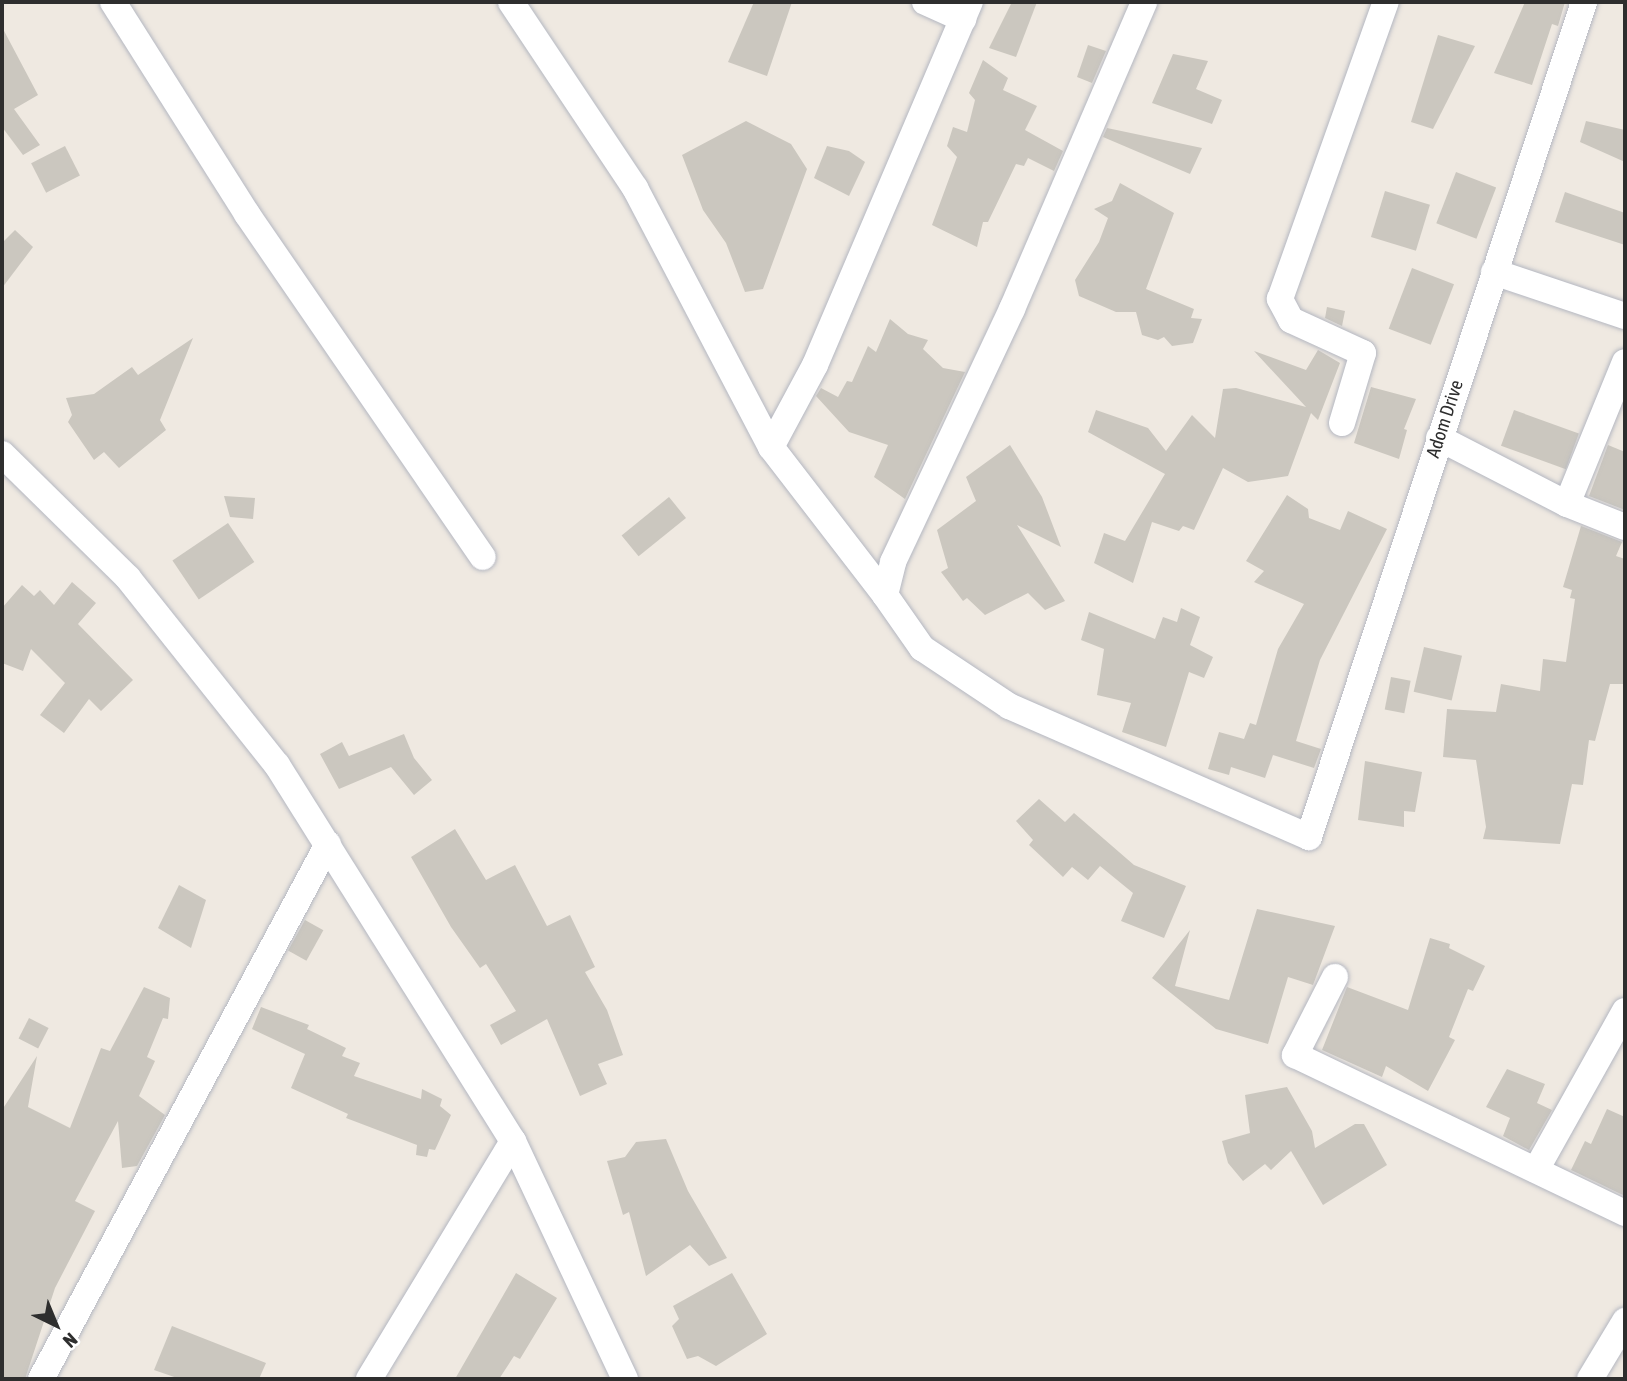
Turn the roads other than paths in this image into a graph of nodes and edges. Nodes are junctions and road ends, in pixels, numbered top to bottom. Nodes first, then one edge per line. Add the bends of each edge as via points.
1 (113, 2) edge
2 (511, 2) edge
3 (925, 2) edge
4 (1144, 2) edge
5 (1386, 2) edge
6 (1584, 2) edge
7 (966, 10) edge
8 (1494, 272) junction
9 (1625, 316) edge
10 (1625, 362) edge
11 (1342, 423) dead end
12 (1439, 439) junction
13 (771, 447) junction
14 (2, 454) edge
15 (1567, 504) junction
16 (1625, 527) edge
17 (483, 557) dead end
18 (885, 596) junction
19 (328, 844) junction
20 (1335, 977) dead end
21 (1625, 1011) edge
22 (513, 1141) junction
23 (1536, 1170) junction
24 (1625, 1213) edge
25 (1625, 1321) edge
26 (41, 1379) edge
27 (369, 1379) edge
28 (625, 1379) edge
29 (1590, 1379) edge

1 - 17 street via 247,214
2 - 13 street via 635,188
3 - 7 street
4 - 18 street via 1013,309 893,562
5 - 11 street via 1280,299 1291,320 1363,353
6 - 8 street, Adom Drive
7 - 13 street via 816,365
8 - 9 street
8 - 12 street, Adom Drive
10 - 15 street
12 - 15 street
12 - 18 street, Adom Drive via 1309,836 1009,706 922,648
13 - 18 street
14 - 19 street via 128,578 205,670
15 - 16 street
19 - 22 street
19 - 26 street
20 - 23 street via 1295,1055
21 - 23 street
22 - 27 street
22 - 28 street
23 - 24 street
25 - 29 street

